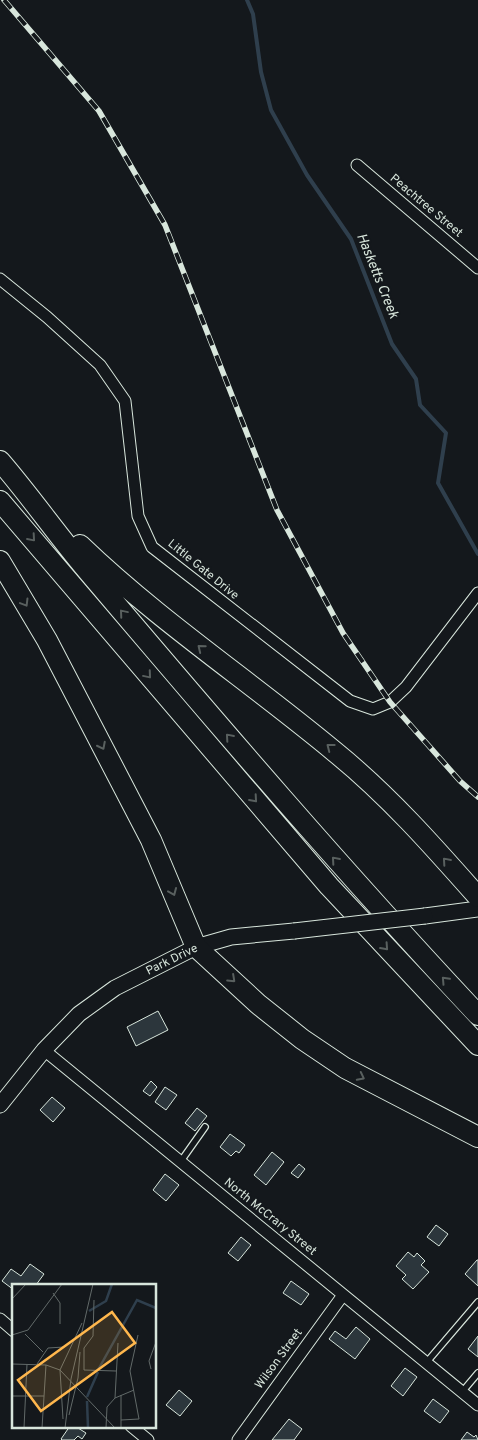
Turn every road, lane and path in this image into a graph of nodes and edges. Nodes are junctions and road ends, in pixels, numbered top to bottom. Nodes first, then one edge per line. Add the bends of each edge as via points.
1 (357, 165) dead end
2 (478, 268) edge
3 (0, 279) edge
4 (0, 462) edge
5 (0, 501) edge
6 (35, 501) junction
7 (0, 561) edge
8 (478, 593) edge
9 (478, 897) edge
10 (478, 909) edge
11 (196, 947) junction
12 (478, 1015) edge
13 (478, 1045) edge
14 (44, 1050) junction
15 (0, 1105) edge
16 (205, 1127) dead end
17 (478, 1137) edge
18 (181, 1161) junction
19 (343, 1295) junction
20 (478, 1302) edge
21 (0, 1319) edge
22 (12, 1329) edge
23 (426, 1363) junction
24 (478, 1373) edge
25 (462, 1392) junction
26 (478, 1406) edge
27 (133, 1428) edge
28 (148, 1440) edge
29 (238, 1440) edge

1 - 2 street, Peachtree Street
3 - 8 street, Little Gate Drive via 100,365 125,401 138,516 152,547 350,701 373,709 390,702 406,687
4 - 6 highway
5 -> 13 highway via 323,878
9 -> 6 highway via 410,820 336,752 120,583
12 -> 6 highway via 374,904 229,738 80,562
7 -> 11 highway via 47,640 151,840
10 - 11 main road, Park Drive, bridge via 230,937
11 - 14 main road, Park Drive via 115,988 79,1014
11 -> 17 highway via 302,1039 338,1063
14 - 15 main road, Park Drive
14 - 18 street, North McCrary Street
16 - 18 lane
18 - 19 street, North McCrary Street
19 - 23 street, North McCrary Street
19 - 29 street, Wilson Street
20 - 23 lane
21 - 22 street
23 - 25 street, North McCrary Street
24 - 25 lane
25 - 26 street, North McCrary Street
27 - 28 street

